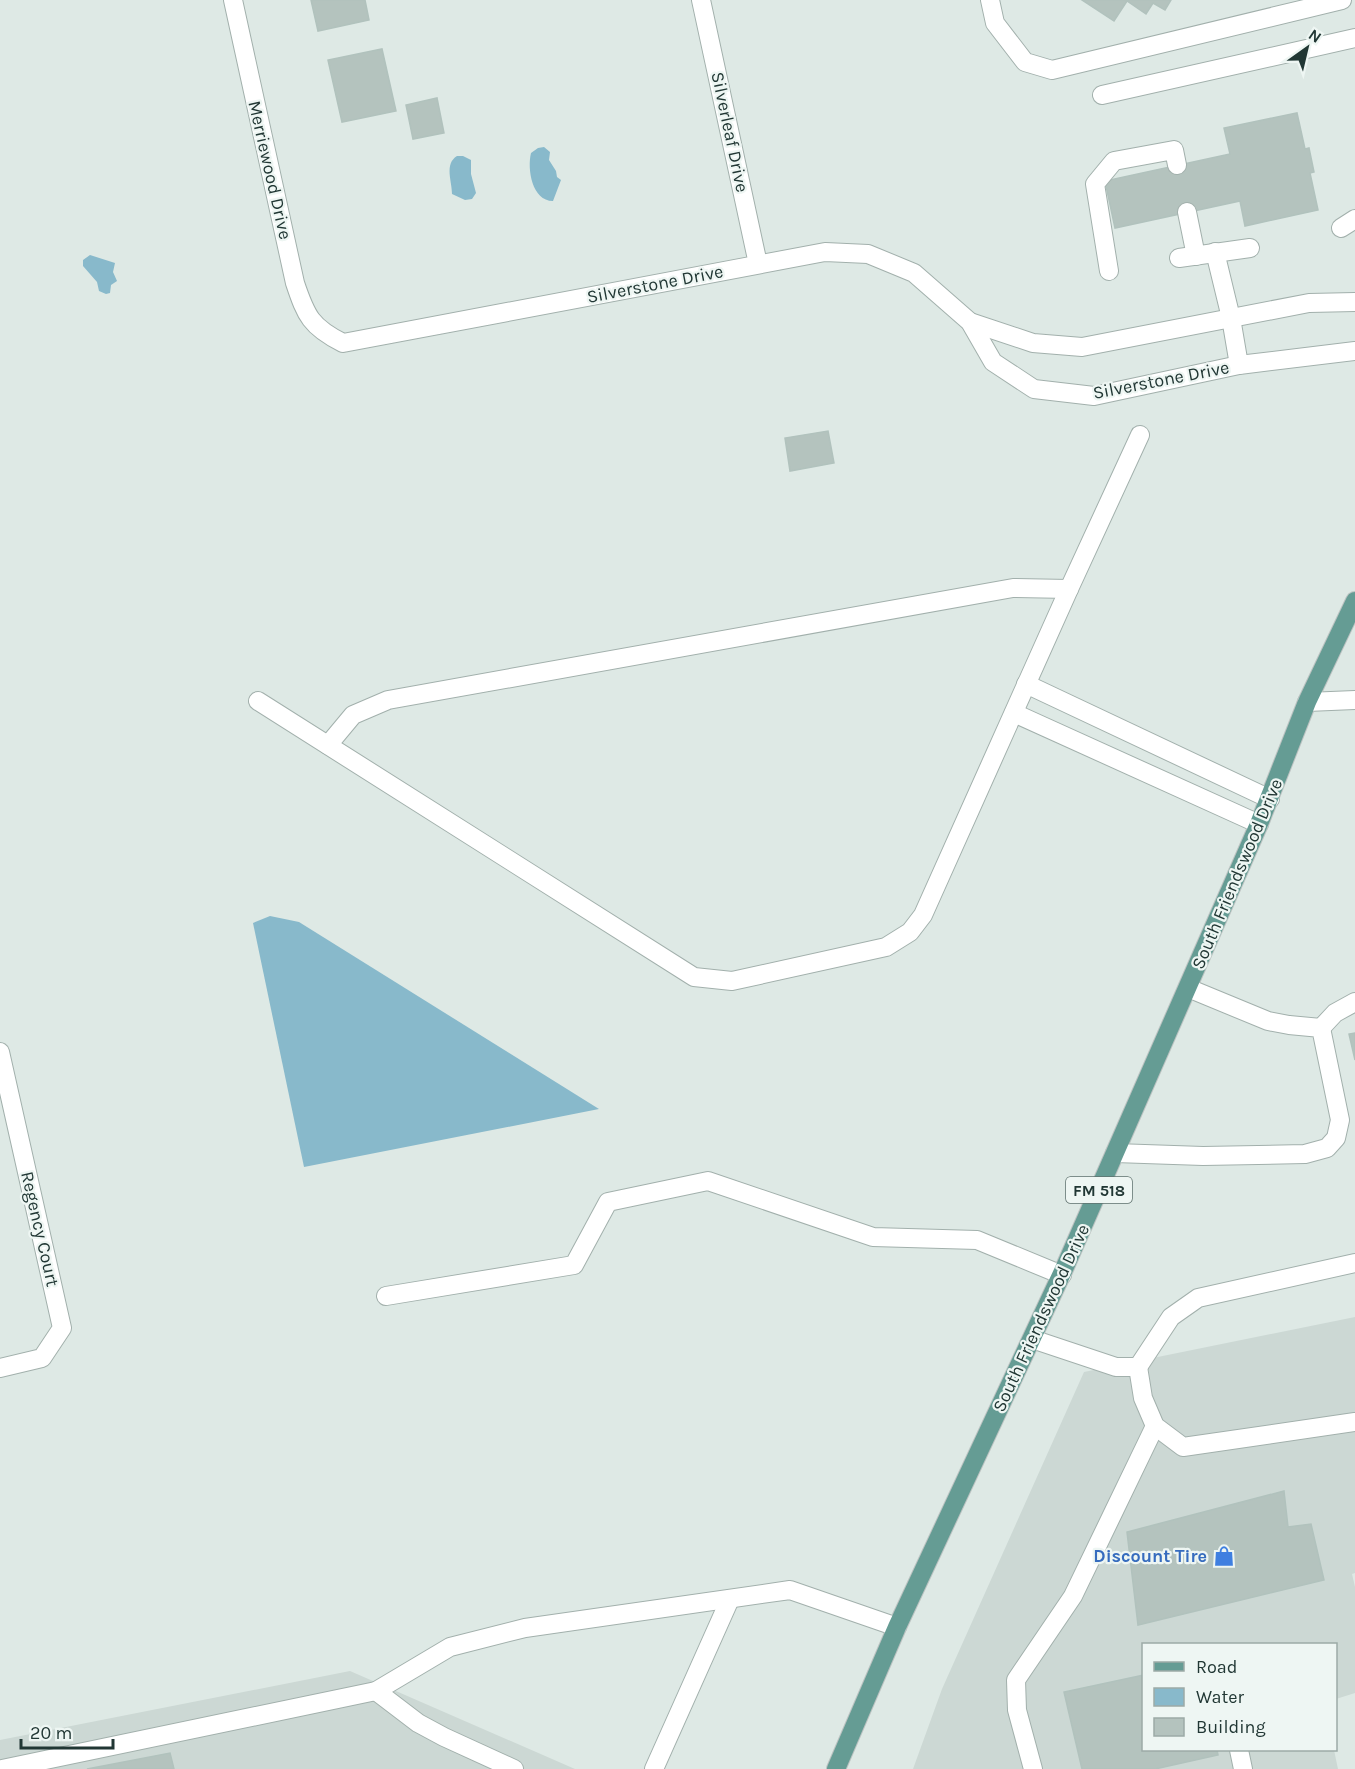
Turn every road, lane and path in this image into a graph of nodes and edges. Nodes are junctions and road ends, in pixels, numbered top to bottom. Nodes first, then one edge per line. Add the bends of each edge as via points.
1 (233, 0) edge
2 (701, 0) edge
3 (990, 0) edge
4 (1342, 0) edge
5 (1347, 39) edge
6 (1102, 94) dead end
7 (1177, 165) dead end
8 (1187, 212) dead end
9 (1250, 248) dead end
10 (1215, 252) junction
11 (758, 264) junction
12 (1109, 271) dead end
13 (1355, 302) edge
14 (1231, 318) junction
15 (970, 322) junction
16 (322, 333) joint
17 (1355, 351) edge
18 (1239, 365) junction
19 (1140, 435) dead end
20 (1069, 589) junction
21 (1355, 601) edge
22 (1026, 684) junction
23 (1355, 700) edge
24 (258, 701) dead end
25 (1307, 702) junction
26 (1014, 713) junction
27 (328, 745) junction
28 (1270, 799) junction
29 (1259, 824) junction
30 (1188, 988) junction
31 (1355, 1002) edge
32 (1321, 1028) junction
33 (0, 1052) edge
34 (1115, 1153) junction
35 (1355, 1263) edge
36 (1062, 1275) junction
37 (386, 1296) dead end
38 (1032, 1339) junction
39 (1138, 1367) junction
40 (0, 1368) edge
41 (1355, 1422) edge
42 (1155, 1426) junction
43 (730, 1599) junction
44 (897, 1627) junction
45 (376, 1692) junction
46 (1239, 1751) edge
47 (2, 1769) edge
48 (514, 1769) edge
49 (654, 1769) edge
50 (836, 1769) edge
51 (1033, 1769) edge
52 (1243, 1769) edge

1 - 16 street, Merriewood Drive via 296,283 304,311
2 - 11 street, Silverleaf Drive
3 - 4 street via 995,22 1025,62 1052,70
5 - 6 street
7 - 12 street via 1174,150 1114,161 1095,184
8 - 10 street via 1188,257
9 - 10 street
10 - 14 street
11 - 15 street, Silverstone Drive via 825,252 868,254 914,273
11 - 16 street, Silverstone Drive via 363,340 342,343
13 - 14 street, Silverstone Drive via 1309,303
14 - 15 street, Silverstone Drive via 1082,347 1033,343
14 - 18 street, Silverstone Drive
15 - 18 street, Silverstone Drive via 993,362 1034,388 1094,396
17 - 18 street, Silverstone Drive
19 - 20 street
20 - 22 street
20 - 27 street via 1013,588 388,700 353,715
21 - 25 main road, South Friendswood Drive / FM 518
22 - 26 street
22 - 28 street
23 - 25 street
24 - 27 street
25 - 28 main road, South Friendswood Drive / FM 518
26 - 27 street via 923,915 910,932 886,947 732,981 694,977
26 - 29 street
28 - 29 main road, South Friendswood Drive / FM 518
29 - 30 main road, South Friendswood Drive / FM 518
30 - 32 street via 1268,1021
30 - 34 main road, South Friendswood Drive / FM 518
31 - 32 street via 1335,1013
32 - 34 street via 1341,1120 1336,1138 1327,1148 1305,1154
33 - 40 street, Regency Court via 62,1328 42,1358
34 - 36 main road, South Friendswood Drive / FM 518
35 - 39 street via 1198,1298 1171,1317
36 - 37 street via 977,1240 873,1237 708,1181 608,1202 574,1265
36 - 38 main road, South Friendswood Drive / FM 518
38 - 39 street via 1116,1367
38 - 44 main road, South Friendswood Drive / FM 518
39 - 42 street via 1143,1398
41 - 42 street via 1183,1447
42 - 51 street via 1073,1596 1016,1680 1017,1710
43 - 44 street via 790,1590
43 - 45 street via 525,1628 450,1647
43 - 49 street
44 - 50 main road, South Friendswood Drive / FM 518
45 - 47 street
45 - 48 street via 444,1737
46 - 52 street

